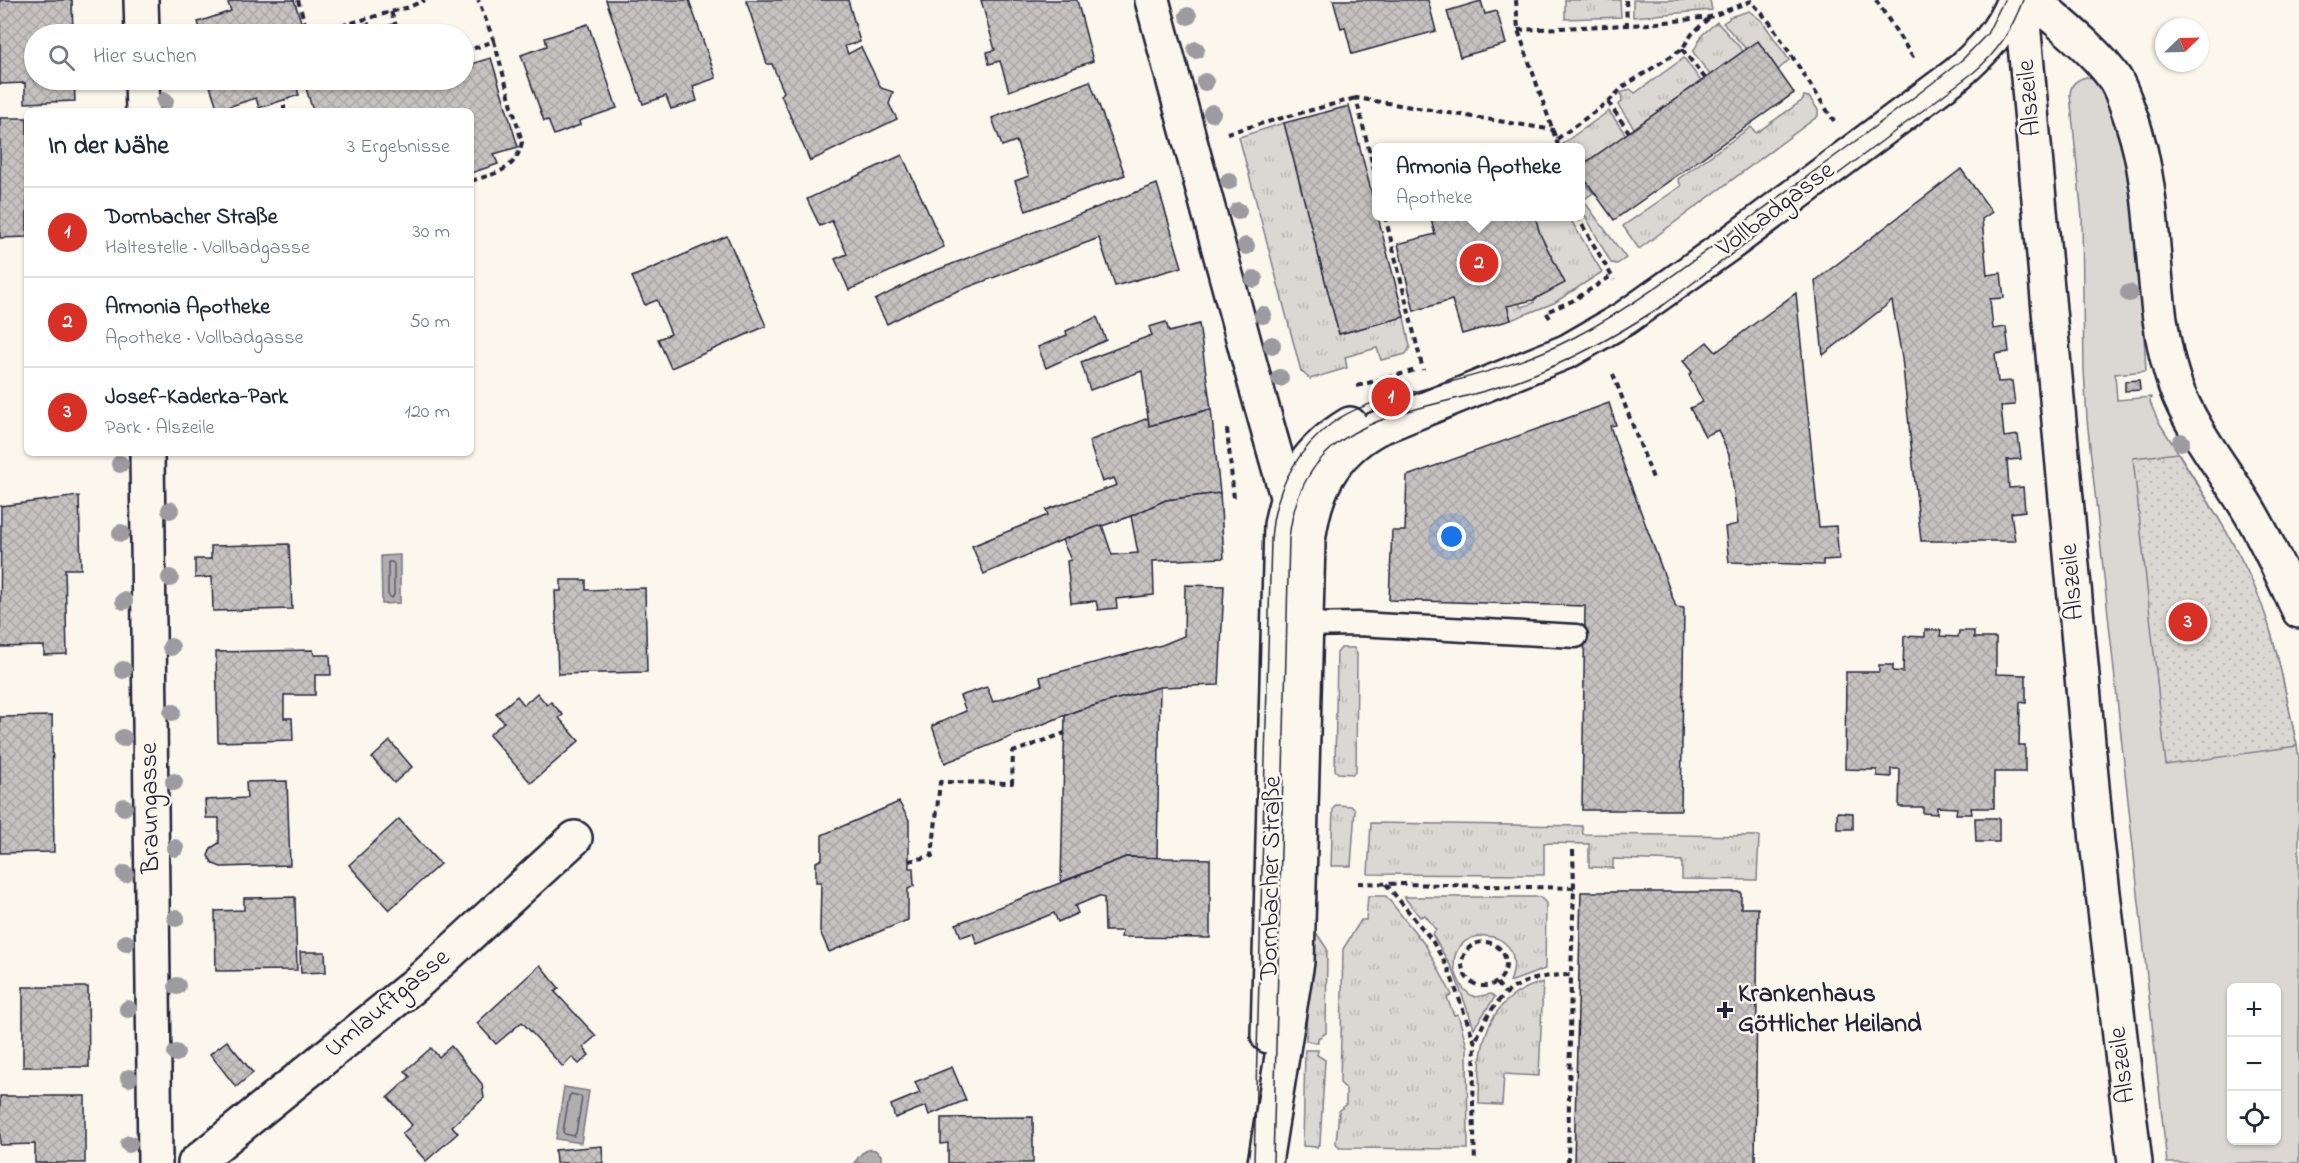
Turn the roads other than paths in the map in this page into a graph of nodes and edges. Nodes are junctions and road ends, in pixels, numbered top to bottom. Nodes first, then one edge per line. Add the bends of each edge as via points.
1 (141, 0) edge
2 (1152, 0) edge
3 (2014, 0) edge
4 (2021, 0) edge
5 (2034, 0) edge
6 (142, 24) edge
7 (142, 90) edge
8 (143, 108) edge
9 (1503, 376) junction
10 (147, 456) edge
11 (1335, 462) joint
12 (1287, 495) junction
13 (2299, 611) edge
14 (1306, 625) junction
15 (1576, 636) dead end
16 (575, 838) dead end
17 (155, 1163) edge
18 (195, 1163) edge
19 (1265, 1163) edge
20 (2135, 1163) edge

1 - 6 street
2 - 12 street, Dornbacher Straße
3 - 9 street, Vollbadgasse via 2004,24 1986,48 1958,74 1680,281 1568,351
4 - 20 street, Alszeile via 2097,842
5 - 13 street, Alszeile via 2103,64 2125,99 2145,170 2161,329 2175,383 2186,413 2251,514
7 - 8 street
9 - 11 street, Vollbadgasse via 1376,429
9 - 12 street, Vollbadgasse via 1393,405 1360,418 1317,449
10 - 17 street, Braungasse
11 - 14 street, Dornbacher Straße via 1310,524
12 - 19 street, Dornbacher Straße via 1279,547
14 - 15 lane via 1358,624
14 - 19 street, Dornbacher Straße via 1297,962
16 - 18 street, Umlauftgasse via 418,982

